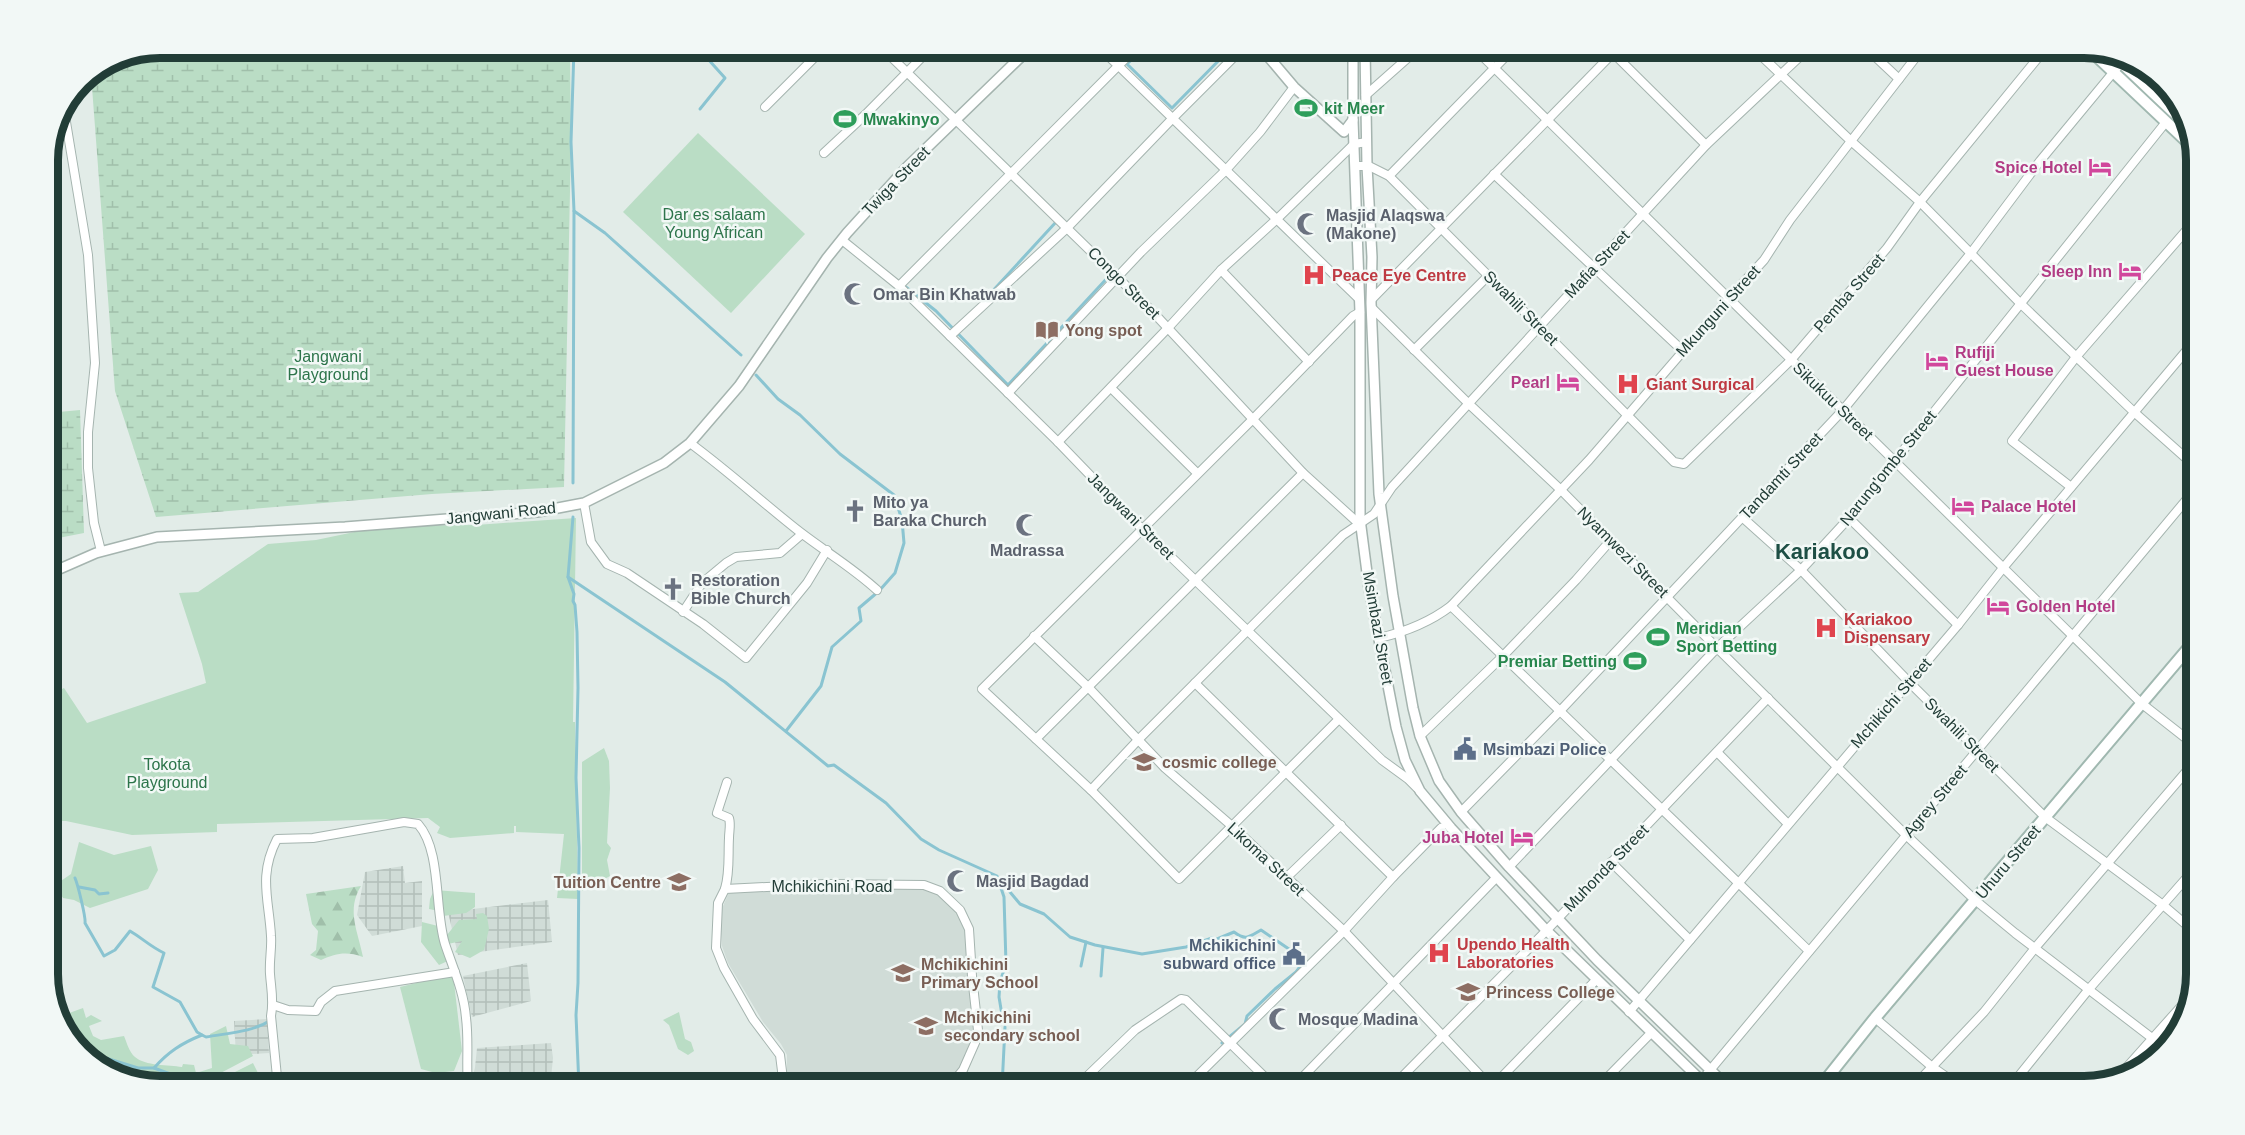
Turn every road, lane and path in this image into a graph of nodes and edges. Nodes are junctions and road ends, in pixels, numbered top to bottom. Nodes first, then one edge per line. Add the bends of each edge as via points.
1 (814, 58) edge
2 (892, 58) edge
3 (921, 58) edge
4 (1019, 58) edge
5 (1110, 58) edge
6 (1126, 58) edge
7 (1233, 58) edge
8 (1269, 58) edge
9 (1353, 58) edge
10 (1365, 58) edge
11 (1408, 58) edge
12 (1484, 58) edge
13 (1504, 58) edge
14 (1607, 58) edge
15 (1623, 58) edge
16 (1764, 58) edge
17 (1798, 58) edge
18 (1877, 58) edge
19 (1915, 58) edge
20 (2038, 58) edge
21 (2100, 59) edge
22 (2119, 65) edge
23 (1118, 66) junction
24 (2126, 67) edge
25 (1494, 68) junction
26 (906, 72) junction
27 (2113, 72) junction
28 (1781, 74) junction
29 (1899, 79) junction
30 (1294, 87) junction
31 (1366, 95) junction
32 (765, 107) dead end
33 (2176, 114) edge
34 (1172, 119) junction
35 (956, 120) junction
36 (1353, 120) junction
37 (1547, 120) junction
38 (66, 121) edge
39 (2166, 122) junction
40 (2185, 140) edge
41 (1851, 141) junction
42 (1367, 142) junction
43 (1354, 144) junction
44 (1706, 145) junction
45 (824, 153) dead end
46 (1355, 166) junction
47 (1367, 166) junction
48 (1225, 171) junction
49 (1012, 174) junction
50 (1494, 174) junction
51 (1389, 176) junction
52 (1920, 202) junction
53 (1643, 214) junction
54 (1278, 218) junction
55 (1067, 228) junction
56 (1440, 229) junction
57 (2186, 231) edge
58 (842, 240) junction
59 (1971, 253) junction
60 (1594, 268) junction
61 (1221, 270) junction
62 (1488, 276) junction
63 (1118, 277) junction
64 (898, 286) junction
65 (1729, 298) junction
66 (1359, 299) junction
67 (1372, 303) junction
68 (2020, 303) junction
69 (1360, 312) junction
70 (1539, 327) junction
71 (1168, 328) junction
72 (950, 336) junction
73 (1414, 350) junction
74 (1683, 351) junction
75 (2186, 351) edge
76 (2076, 357) junction
77 (1791, 360) junction
78 (1310, 362) junction
79 (1111, 388) junction
80 (1008, 393) junction
81 (1469, 404) junction
82 (1843, 410) junction
83 (2134, 412) junction
84 (1628, 414) junction
85 (1252, 420) junction
86 (1058, 442) junction
87 (690, 443) junction
88 (2186, 458) edge
89 (1894, 460) junction
90 (1197, 473) junction
91 (1303, 473) junction
92 (2071, 487) junction
93 (1562, 490) junction
94 (2186, 500) edge
95 (584, 503) junction
96 (1380, 506) junction
97 (1742, 517) junction
98 (1849, 518) junction
99 (1361, 520) junction
100 (1142, 529) junction
101 (802, 534) junction
102 (1611, 540) junction
103 (827, 550) junction
104 (101, 551) junction
105 (2003, 568) junction
106 (59, 569) edge
107 (1802, 570) junction
108 (1195, 580) junction
109 (877, 590) dead end
110 (1667, 596) junction
111 (1452, 606) junction
112 (683, 612) junction
113 (1958, 625) junction
114 (1248, 631) junction
115 (1400, 633) junction
116 (1034, 636) junction
117 (2073, 636) junction
118 (1379, 638) junction
119 (1717, 648) junction
120 (2186, 651) edge
121 (1503, 656) junction
122 (1909, 682) junction
123 (1195, 683) junction
124 (1088, 687) junction
125 (1768, 698) junction
126 (2141, 703) junction
127 (1560, 711) junction
128 (1340, 719) junction
129 (1420, 736) junction
130 (2186, 738) edge
131 (1036, 739) junction
132 (1139, 739) junction
133 (1977, 750) junction
134 (1717, 752) junction
135 (1611, 760) junction
136 (1836, 766) junction
137 (2186, 772) edge
138 (1287, 773) junction
139 (727, 782) dead end
140 (1091, 790) junction
141 (1420, 791) junction
142 (1662, 809) junction
143 (1461, 812) junction
144 (2045, 817) junction
145 (1788, 824) junction
146 (1341, 825) junction
147 (1233, 827) junction
148 (1441, 828) dead end
149 (1906, 835) junction
150 (1611, 862) junction
151 (2107, 863) junction
152 (1509, 867) junction
153 (1394, 877) junction
154 (1286, 878) junction
155 (1495, 879) dead end
156 (2186, 879) edge
157 (1738, 883) junction
158 (725, 889) junction
159 (1975, 900) junction
160 (2163, 905) junction
161 (1557, 919) junction
162 (2186, 925) edge
163 (1546, 930) junction
164 (1344, 931) junction
165 (1690, 939) junction
166 (2035, 948) junction
167 (1809, 951) junction
168 (455, 972) junction
169 (1597, 979) junction
170 (1394, 984) junction
171 (2089, 989) junction
172 (1639, 1001) junction
173 (273, 1005) junction
174 (2181, 1006) edge
175 (1629, 1012) junction
176 (1875, 1018) junction
177 (1651, 1033) junction
178 (1442, 1036) junction
179 (2153, 1038) junction
180 (1231, 1042) junction
181 (2160, 1043) edge
182 (1931, 1066) junction
183 (2126, 1068) edge
184 (1710, 1070) junction
185 (277, 1076) edge
186 (468, 1076) edge
187 (783, 1076) edge
188 (958, 1076) edge
189 (1087, 1076) edge
190 (1197, 1076) edge
191 (1264, 1076) edge
192 (1304, 1076) edge
193 (1403, 1076) edge
194 (1481, 1076) edge
195 (1503, 1076) edge
196 (1609, 1076) edge
197 (1693, 1076) edge
198 (1707, 1076) edge
199 (1716, 1076) edge
200 (1829, 1076) edge
201 (1922, 1076) edge
202 (1945, 1076) edge
203 (2019, 1076) edge

1 - 32 street
2 - 26 street, Congo Street
3 - 26 street
4 - 35 street, Twiga Street
5 - 23 street
6 - 23 street
7 - 34 street
8 - 30 street
9 - 36 street, Msimbazi Street
10 - 31 street, Msimbazi Street
11 - 31 street
12 - 25 street, Sikukuu Street
13 - 25 street
14 - 37 street
15 - 44 street
16 - 28 street
17 - 28 street, Mafia Street
18 - 29 street
19 - 29 street, Mkunguni Street
20 - 52 street, Pemba Street
21 - 27 main road
22 - 27 street, Tandamti Street
23 - 34 street
23 - 49 street
24 - 33 main road
25 - 37 street, Sikukuu Street
25 - 51 street
26 - 35 street, Congo Street
26 - 45 street
27 - 39 main road
27 - 59 street, Tandamti Street
28 - 41 street
28 - 44 street, Mafia Street
29 - 41 street, Mkunguni Street
30 - 36 street via 1344,132
30 - 48 street
31 - 42 street, Msimbazi Street
34 - 48 street
34 - 55 street
35 - 49 street, Congo Street
35 - 58 street, Twiga Street via 907,167
36 - 43 street, Msimbazi Street
37 - 50 street
37 - 53 street, Sikukuu Street
38 - 104 street via 88,255 95,363 88,468
39 - 40 main road
39 - 68 street, Narung'ombe Street
41 - 52 street
41 - 65 street, Mkunguni Street via 1764,260
42 - 43 street
42 - 47 street, Msimbazi Street
43 - 46 street, Msimbazi Street
43 - 54 street
44 - 53 street, Mafia Street
46 - 47 street, Swahili Street
46 - 66 street, Msimbazi Street
47 - 51 street, Swahili Street
47 - 67 street, Msimbazi Street
48 - 54 street
48 - 63 street
49 - 55 street, Congo Street
49 - 64 street
50 - 56 street
50 - 60 street
51 - 56 street, Swahili Street
52 - 59 street
52 - 77 street, Pemba Street via 1887,248
53 - 60 street, Mafia Street
53 - 65 street, Sikukuu Street
54 - 61 street
54 - 66 street
55 - 63 street, Congo Street
55 - 72 street
56 - 62 street, Swahili Street
56 - 67 street
57 - 76 street
58 - 64 street, Jangwani Street
58 - 87 street, Jangwani Road via 739,386
59 - 68 street
59 - 82 street, Tandamti Street
60 - 70 street, Mafia Street
60 - 74 street
61 - 71 street
61 - 78 street
62 - 70 street, Swahili Street
62 - 73 street
63 - 71 street, Congo Street
63 - 80 street
64 - 72 street, Jangwani Street
65 - 74 street, Mkunguni Street
65 - 77 street, Sikukuu Street
66 - 69 street, Msimbazi Street
67 - 73 street, Nyamwezi Street
67 - 96 street, Msimbazi Street
68 - 76 street
68 - 89 street, Narung'ombe Street
69 - 78 street
69 - 99 street, Msimbazi Street
70 - 81 street, Mafia Street
70 - 84 street, Swahili Street
71 - 79 street
71 - 85 street, Congo Street
72 - 80 street, Jangwani Street
73 - 81 street, Nyamwezi Street
74 - 84 street, Mkunguni Street
75 - 83 street, Mchikichi Street
76 - 83 street
76 - 92 street via 2012,441
77 - 82 street, Sikukuu Street
77 - 84 street, Pemba Street via 1684,464 1674,462
78 - 85 street
79 - 86 street
79 - 90 street
80 - 86 street, Jangwani Street
81 - 93 street, Nyamwezi Street
81 - 96 street, Mafia Street via 1392,487
82 - 89 street, Sikukuu Street
82 - 97 street, Tandamti Street
83 - 88 street
83 - 92 street, Mchikichi Street
84 - 93 street, Mkunguni Street
85 - 90 street
85 - 91 street, Congo Street
86 - 100 street, Jangwani Street
87 - 95 street, Jangwani Road via 664,463
87 - 101 street
89 - 98 street, Narung'ombe Street
89 - 105 street, Sikukuu Street
90 - 100 street
91 - 99 street, Congo Street via 1346,514
91 - 108 street
92 - 105 street, Mchikichi Street
93 - 102 street, Nyamwezi Street
93 - 111 street, Mkunguni Street
94 - 117 street, Agrey Street
95 - 104 street, Jangwani Road via 495,516 158,537
95 - 112 street via 591,542 603,560
96 - 99 street, Mafia Street
96 - 115 street, Msimbazi Street
97 - 107 street, Swahili Street
97 - 110 street, Tandamti Street
98 - 107 street, Narung'ombe Street
98 - 113 street
99 - 114 street
99 - 118 street, Msimbazi Street
100 - 108 street, Jangwani Street
100 - 116 street
101 - 103 street
101 - 112 street via 780,553 736,557 726,562 702,583
102 - 110 street, Nyamwezi Street
102 - 121 street
103 - 109 street
103 - 112 street via 807,583 746,658
104 - 106 street, Jangwani Road
105 - 113 street, Mchikichi Street
105 - 117 street, Sikukuu Street
107 - 119 street, Narung'ombe Street
107 - 122 street, Swahili Street
108 - 114 street, Jangwani Street
108 - 124 street
110 - 119 street, Nyamwezi Street
110 - 127 street, Tandamti Street
111 - 115 street, Mkunguni Street
111 - 121 street
113 - 122 street, Mchikichi Street
114 - 123 street
114 - 128 street, Jangwani Street
115 - 118 street, Mkunguni Street
115 - 129 street, Msimbazi Street
116 - 124 street, Likoma Street
116 - 131 street via 982,689
117 - 126 street, Sikukuu Street
117 - 133 street, Agrey Street
118 - 141 street, Msimbazi Street via 1396,727 1405,760
119 - 125 street, Nyamwezi Street
119 - 135 street, Narung'ombe Street
120 - 126 main road, Uhuru Street
121 - 127 street
121 - 129 street
122 - 133 street, Swahili Street
122 - 136 street, Mchikichi Street
123 - 132 street
123 - 138 street
124 - 131 street
124 - 132 street, Likoma Street
125 - 134 street, Muhonda Street
125 - 136 street, Nyamwezi Street
126 - 130 street, Sikukuu Street
126 - 144 main road, Uhuru Street
127 - 135 street
127 - 143 street, Tandamti Street
128 - 138 street
128 - 141 street, Jangwani Street
129 - 143 street, Msimbazi Street via 1439,781
131 - 140 street
132 - 140 street
132 - 147 street, Likoma Street via 1165,768
133 - 144 street, Swahili Street
133 - 149 street, Agrey Street
134 - 142 street, Muhonda Street
134 - 145 street
135 - 142 street
135 - 152 street, Narung'ombe Street
136 - 145 street, Mchikichi Street
136 - 149 street, Nyamwezi Street
137 - 151 street
138 - 146 street
138 - 147 street
139 - 158 street via 717,813 731,821
140 - 147 street via 1179,879
141 - 163 street, Msimbazi Street
142 - 150 street, Muhonda Street
142 - 157 street
143 - 152 street, Msimbazi Street
144 - 151 street, Swahili Street
144 - 159 main road, Uhuru Street
145 - 157 street, Mchikichi Street
146 - 153 street
146 - 154 street
147 - 154 street, Likoma Street
148 - 153 street
149 - 159 street, Nyamwezi Street
149 - 167 street, Agrey Street
150 - 161 street, Muhonda Street
150 - 165 street
151 - 160 street, Swahili Street
151 - 166 street
152 - 161 street, Msimbazi Street
153 - 164 street
154 - 164 street, Likoma Street
155 - 170 street
156 - 160 street
157 - 165 street, Mchikichi Street
157 - 167 street
158 - 187 street via 718,903 716,948 753,1019 780,1055
158 - 188 street, Mchikichini Road via 826,884 924,885 940,891 960,910 969,929 978,1036
159 - 166 street, Nyamwezi Street
159 - 176 main road, Uhuru Street
160 - 162 street, Swahili Street
160 - 171 street
161 - 163 street, Muhonda Street
161 - 172 street, Msimbazi Street
163 - 169 street, Msimbazi Street
163 - 178 street, Muhonda Street
164 - 170 street, Likoma Street
164 - 180 street
165 - 172 street, Mchikichi Street
166 - 171 street, Nyamwezi Street
166 - 182 street via 1984,1012
167 - 184 street, Agrey Street
168 - 173 street via 335,991 316,1011
168 - 173 street via 444,943 434,859 418,824 404,822 313,838 277,839 266,875
168 - 186 street via 466,1017
169 - 175 street, Msimbazi Street
169 - 195 street
170 - 178 street, Likoma Street
170 - 192 street
171 - 179 street, Nyamwezi Street
171 - 203 street
172 - 175 street, Mchikichi Street
172 - 184 street, Msimbazi Street
173 - 185 street
174 - 179 street
175 - 177 street, Msimbazi Street
176 - 182 street
176 - 200 main road, Uhuru Street
177 - 196 street
177 - 197 street, Msimbazi Street
178 - 193 street, Muhonda Street
178 - 194 street, Likoma Street
179 - 181 street, Nyamwezi Street
179 - 183 street
180 - 189 street via 1181,999 1135,1030
180 - 190 street
180 - 191 street
182 - 201 street
182 - 202 street
184 - 198 street, Agrey Street
184 - 199 street, Msimbazi Street

